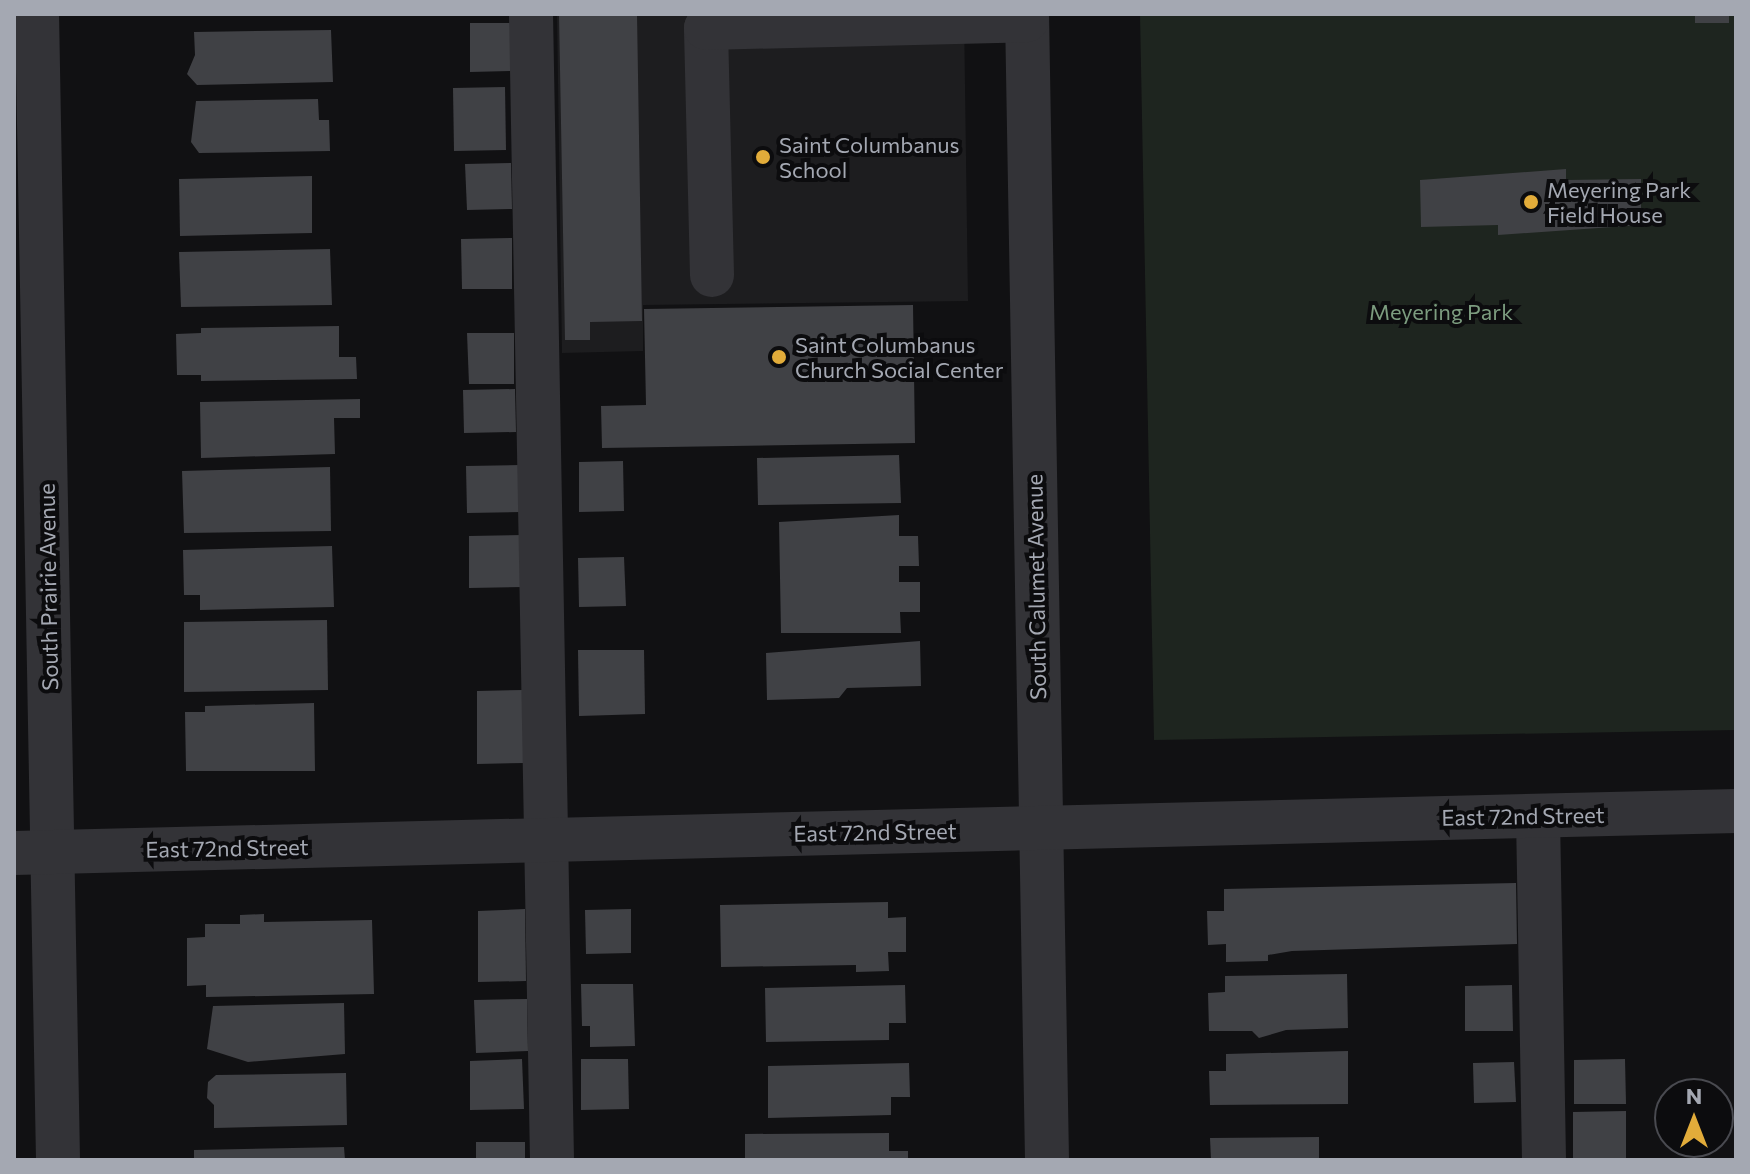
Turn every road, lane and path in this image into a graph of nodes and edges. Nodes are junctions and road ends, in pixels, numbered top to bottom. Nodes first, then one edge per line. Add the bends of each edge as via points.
1 (37, 14) edge
2 (531, 14) edge
3 (1027, 17) edge
4 (712, 275) dead end
5 (1736, 811) edge
6 (1538, 816) junction
7 (1040, 828) junction
8 (546, 840) junction
9 (33, 853) edge
10 (58, 1160) edge
11 (552, 1160) edge
12 (1047, 1160) edge
13 (1544, 1160) edge

1 - 9 street, South Prairie Avenue
2 - 8 street
3 - 4 street via 706,28
3 - 7 street, South Calumet Avenue
5 - 6 street, East 72nd Street
6 - 7 street, East 72nd Street
6 - 13 street
7 - 8 street, East 72nd Street
7 - 12 street, South Calumet Avenue
8 - 9 street, East 72nd Street
8 - 11 street
9 - 10 street, South Prairie Avenue

